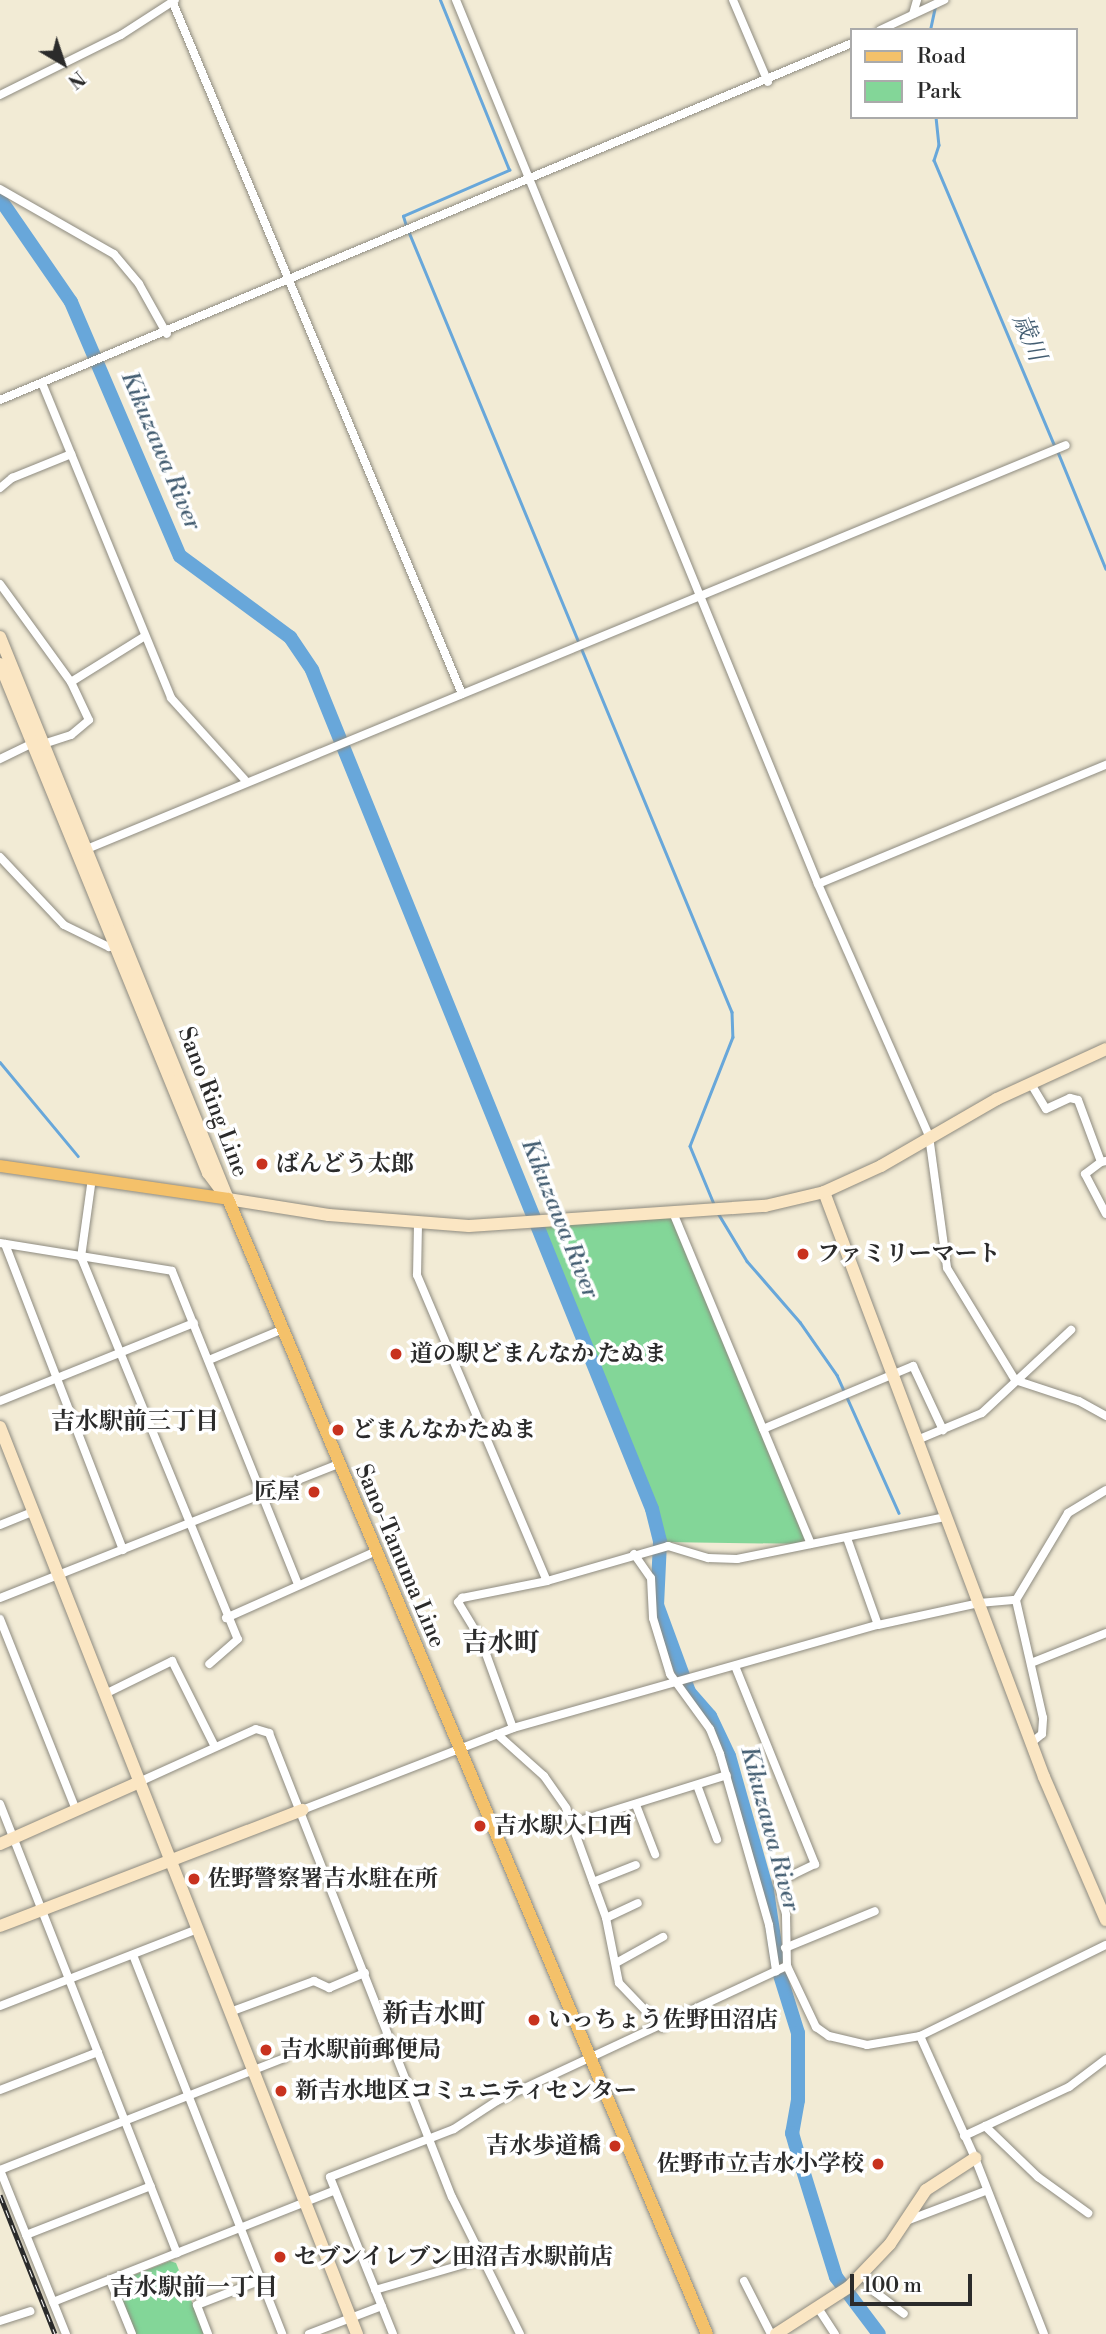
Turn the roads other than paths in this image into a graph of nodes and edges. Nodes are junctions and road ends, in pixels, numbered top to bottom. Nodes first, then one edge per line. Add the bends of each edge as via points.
1 (456, 0) edge
2 (733, 0) edge
3 (917, 0) edge
4 (944, 0) edge
5 (174, 1) edge
6 (913, 15) junction
7 (884, 28) edge
8 (850, 44) edge
9 (768, 82) junction
10 (0, 95) edge
11 (532, 178) junction
12 (1, 192) edge
13 (289, 281) junction
14 (167, 334) junction
15 (42, 383) junction
16 (0, 400) edge
17 (1066, 445) dead end
18 (71, 454) junction
19 (0, 488) edge
20 (0, 584) edge
21 (700, 595) junction
22 (145, 636) junction
23 (0, 637) edge
24 (0, 664) edge
25 (71, 681) junction
26 (461, 694) junction
27 (38, 743) junction
28 (0, 759) edge
29 (1106, 765) edge
30 (245, 780) junction
31 (83, 850) junction
32 (0, 857) edge
33 (818, 884) junction
34 (120, 942) junction
35 (1106, 1049) edge
36 (1031, 1084) junction
37 (929, 1136) junction
38 (1103, 1162) edge
39 (0, 1166) edge
40 (92, 1178) junction
41 (824, 1192) junction
42 (228, 1199) junction
43 (1106, 1214) edge
44 (674, 1215) junction
45 (418, 1224) junction
46 (3, 1244) edge
47 (81, 1258) junction
48 (194, 1323) junction
49 (283, 1329) junction
50 (1071, 1330) dead end
51 (121, 1353) junction
52 (209, 1360) junction
53 (892, 1374) junction
54 (59, 1378) junction
55 (1015, 1380) junction
56 (0, 1401) edge
57 (1106, 1416) edge
58 (0, 1427) edge
59 (763, 1429) junction
60 (943, 1430) junction
61 (917, 1440) junction
62 (339, 1464) junction
63 (1106, 1490) edge
64 (261, 1495) junction
65 (33, 1512) junction
66 (946, 1517) junction
67 (188, 1524) junction
68 (0, 1525) edge
69 (847, 1538) junction
70 (811, 1544) junction
71 (122, 1550) junction
72 (374, 1552) junction
73 (634, 1554) junction
74 (58, 1576) junction
75 (547, 1581) junction
76 (298, 1585) junction
77 (0, 1598) edge
78 (1016, 1600) junction
79 (979, 1602) junction
80 (226, 1618) junction
81 (0, 1619) edge
82 (878, 1625) junction
83 (1106, 1633) edge
84 (1031, 1662) junction
85 (209, 1664) dead end
86 (735, 1666) junction
87 (674, 1682) junction
88 (105, 1694) junction
89 (513, 1728) junction
90 (497, 1734) junction
91 (1031, 1743) junction
92 (215, 1747) junction
93 (458, 1749) junction
94 (727, 1775) junction
95 (139, 1782) junction
96 (697, 1785) junction
97 (0, 1804) edge
98 (635, 1805) junction
99 (302, 1810) junction
100 (76, 1811) junction
101 (573, 1823) junction
102 (13, 1838) junction
103 (717, 1839) dead end
104 (0, 1844) edge
105 (655, 1854) dead end
106 (170, 1860) junction
107 (636, 1865) dead end
108 (593, 1882) junction
109 (638, 1903) dead end
110 (41, 1910) junction
111 (875, 1911) dead end
112 (606, 1918) junction
113 (1106, 1920) edge
114 (0, 1926) edge
115 (197, 1929) junction
116 (663, 1937) dead end
117 (1106, 1945) edge
118 (785, 1948) junction
119 (133, 1955) junction
120 (616, 1963) junction
121 (787, 1966) junction
122 (776, 1971) junction
123 (365, 1973) junction
124 (69, 1979) junction
125 (0, 2007) edge
126 (230, 2012) junction
127 (662, 2028) junction
128 (920, 2036) junction
129 (98, 2052) junction
130 (285, 2058) dead end
131 (590, 2058) junction
132 (1106, 2059) edge
133 (253, 2071) junction
134 (0, 2090) edge
135 (188, 2096) junction
136 (125, 2120) junction
137 (985, 2126) junction
138 (964, 2136) junction
139 (430, 2140) junction
140 (975, 2158) junction
141 (0, 2170) edge
142 (151, 2186) junction
143 (334, 2191) junction
144 (985, 2191) junction
145 (304, 2202) junction
146 (1088, 2213) dead end
147 (901, 2223) junction
148 (241, 2228) junction
149 (26, 2235) junction
150 (177, 2253) junction
151 (482, 2259) junction
152 (862, 2273) junction
153 (110, 2280) junction
154 (261, 2280) junction
155 (744, 2281) dead end
156 (375, 2290) junction
157 (53, 2302) junction
158 (382, 2306) junction
159 (818, 2308) junction
160 (30, 2311) dead end
161 (904, 2314) dead end
162 (350, 2318) junction
163 (0, 2321) edge
164 (779, 2333) edge
165 (66, 2334) edge
166 (132, 2334) edge
167 (208, 2334) edge
168 (282, 2334) edge
169 (309, 2334) edge
170 (357, 2334) edge
171 (393, 2334) edge
172 (520, 2334) edge
173 (707, 2334) edge
174 (835, 2334) edge
175 (1044, 2334) edge

1 - 11 street
2 - 9 street
3 - 6 street
4 - 6 street
5 - 10 street via 121,35
5 - 13 street
6 - 7 street
8 - 9 street
9 - 11 street
11 - 13 street
11 - 21 street
12 - 14 street via 114,254 139,284
13 - 14 street
13 - 26 street
14 - 15 street
15 - 16 street
15 - 18 street
17 - 21 street
18 - 19 street via 12,478
18 - 22 street
20 - 25 street
21 - 26 street
21 - 33 street
22 - 25 street
22 - 30 street via 171,698
23 - 27 street, Sano Ring Line
24 - 27 street, Sano Ring Line
25 - 27 street via 89,720 71,735
26 - 30 street
27 - 28 street
27 - 31 street, Sano Ring Line
29 - 33 street
30 - 31 street
31 - 34 street, Sano Ring Line
32 - 34 street via 64,925 109,947
33 - 37 street
34 - 42 street, Sano Ring Line via 208,1173
35 - 36 street
36 - 37 street
36 - 38 street via 1046,1109 1070,1098 1078,1100
37 - 41 street via 881,1166
37 - 55 street via 947,1268
38 - 43 street via 1085,1174
39 - 40 main road
40 - 42 main road
40 - 47 street
41 - 44 street via 765,1206
41 - 53 street
42 - 45 street
42 - 49 main road, Sano-Tanuma Line
44 - 45 street via 469,1226
44 - 59 street
45 - 75 street via 417,1275
46 - 47 street
46 - 54 street
47 - 48 street via 172,1271
47 - 51 street
48 - 51 street
48 - 52 street
49 - 52 street
49 - 62 main road, Sano-Tanuma Line
50 - 55 street
51 - 54 street
51 - 67 street
52 - 64 street
53 - 59 street
53 - 60 street via 913,1366
53 - 61 street
54 - 56 street
54 - 71 street
55 - 57 street via 1079,1401
55 - 60 street via 982,1413
58 - 65 street
59 - 70 street
60 - 61 street
61 - 66 street
62 - 64 street
62 - 72 main road, Sano-Tanuma Line
63 - 78 street via 1068,1513
64 - 67 street
64 - 76 street
65 - 68 street
65 - 74 street
66 - 69 street
66 - 79 street
67 - 71 street
67 - 80 street
69 - 70 street
69 - 82 street
70 - 73 street via 737,1559 708,1558 668,1546
71 - 74 street
72 - 76 street
72 - 93 main road, Sano-Tanuma Line
73 - 75 street
73 - 87 street via 651,1578 653,1618
74 - 77 street
74 - 88 street
75 - 89 street via 458,1602 481,1640
76 - 80 street
78 - 79 street
78 - 84 street
79 - 82 street
79 - 91 street
80 - 85 street via 238,1639
81 - 100 street
82 - 86 street
83 - 84 street
84 - 91 street via 1044,1729
86 - 87 street
86 - 118 street via 815,1864 778,1882 786,1915
87 - 89 street
87 - 94 street via 710,1729
88 - 92 street via 172,1661
88 - 95 street
89 - 90 street
90 - 93 street
90 - 101 street via 544,1776
91 - 113 street
92 - 95 street
92 - 99 street via 256,1729 269,1733
93 - 99 street
93 - 131 main road, Sano-Tanuma Line
94 - 96 street
94 - 122 street via 769,1924
95 - 100 street
95 - 106 street
96 - 98 street
96 - 103 street
97 - 102 street
98 - 101 street
98 - 105 street
99 - 106 street
99 - 123 street
100 - 102 street
101 - 108 street
102 - 104 street
102 - 110 street
106 - 110 street
106 - 115 street
107 - 108 street
108 - 112 street
109 - 112 street
110 - 114 street
110 - 124 street
111 - 118 street
112 - 120 street
115 - 119 street
115 - 126 street
116 - 120 street
117 - 128 street
118 - 121 street
119 - 124 street
119 - 135 street
120 - 127 street via 618,1983
121 - 122 street
121 - 128 street via 806,2013 829,2036 881,2045
122 - 127 street
123 - 126 street via 329,1988 314,1981
123 - 139 street
124 - 125 street
124 - 129 street
126 - 133 street
127 - 131 street
128 - 138 street
129 - 134 street
129 - 136 street
130 - 133 street
131 - 139 street via 496,2101
131 - 173 main road, Sano-Tanuma Line
132 - 137 street via 1069,2087
133 - 135 street
133 - 145 street
135 - 136 street
135 - 148 street
136 - 141 street
136 - 142 street
137 - 138 street
137 - 146 street via 1038,2177
138 - 140 street
139 - 143 street via 330,2177
139 - 151 street
140 - 144 street
140 - 147 street via 926,2190
141 - 149 street
142 - 149 street
142 - 150 street
143 - 145 street
143 - 156 street
144 - 147 street
144 - 175 street
145 - 148 street
145 - 162 street
147 - 152 street via 890,2244
148 - 150 street
148 - 154 street
149 - 157 street
150 - 153 street
151 - 156 street
151 - 172 street
152 - 159 street
152 - 161 street via 875,2292
153 - 157 street
153 - 166 street
154 - 167 street via 197,2305
154 - 168 street
155 - 164 street
156 - 158 street
157 - 165 street
158 - 162 street
158 - 171 street
159 - 164 street
159 - 174 street
160 - 163 street
162 - 169 street
162 - 170 street

